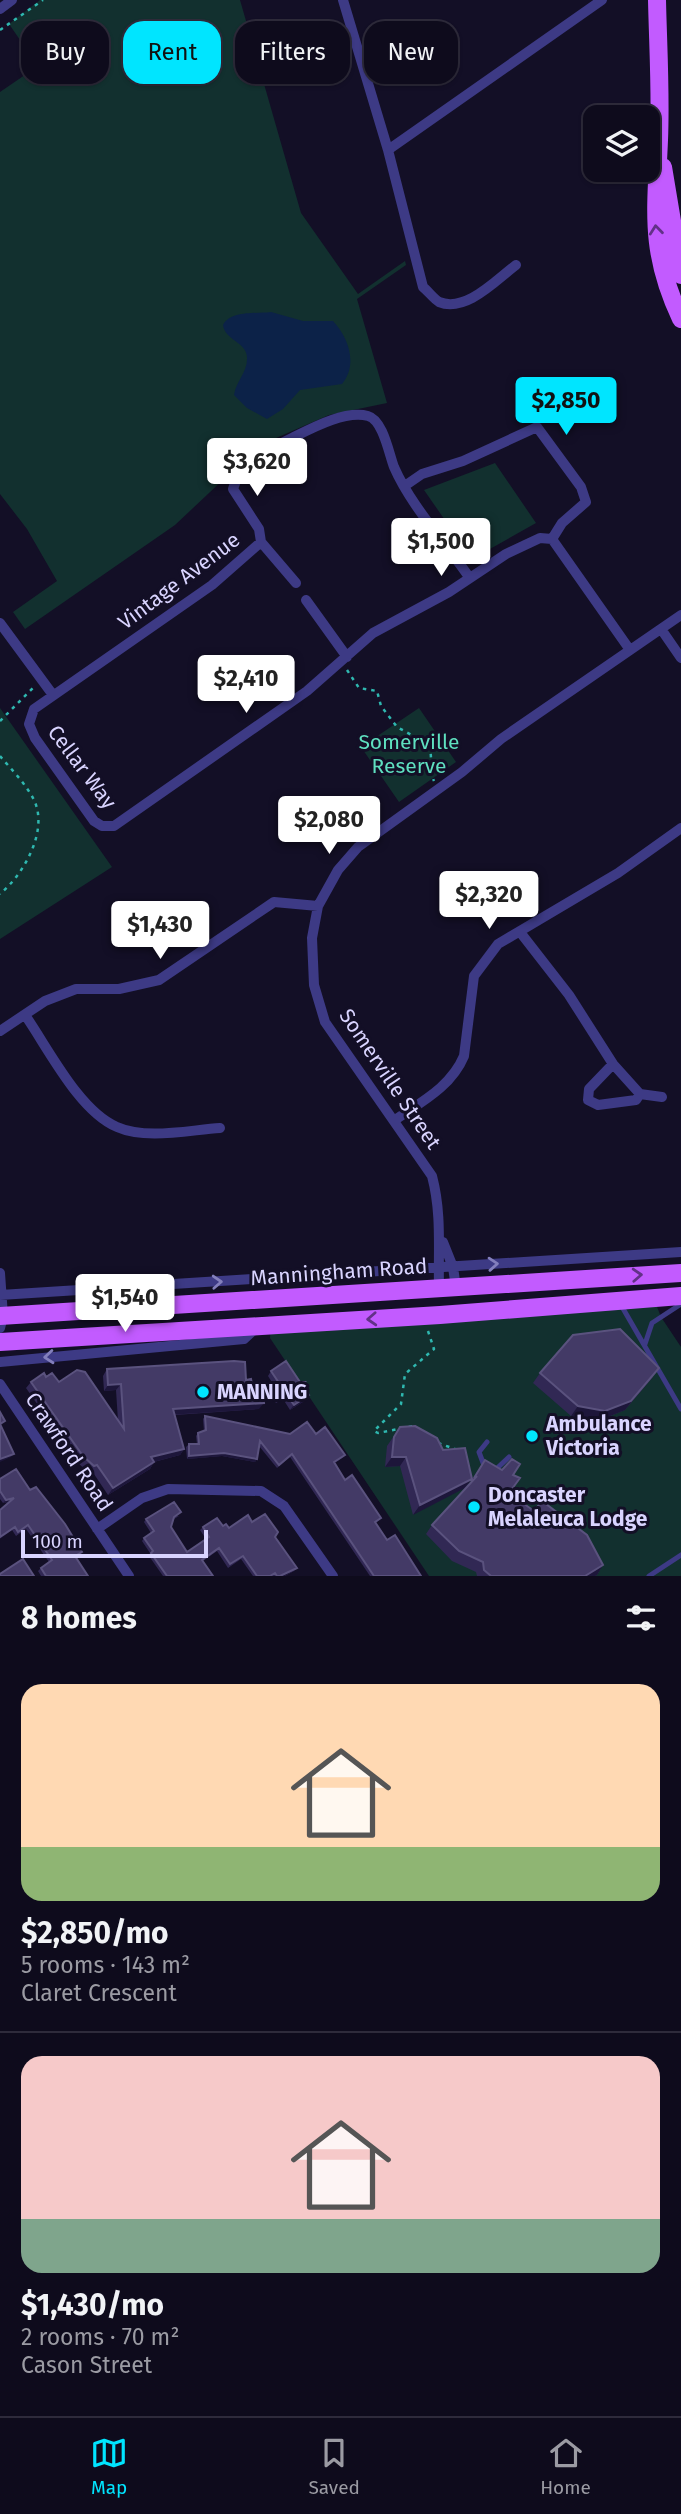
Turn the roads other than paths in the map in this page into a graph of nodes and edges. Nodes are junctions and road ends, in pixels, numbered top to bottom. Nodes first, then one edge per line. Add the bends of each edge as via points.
1 (12, 0) edge
2 (343, 0) edge
3 (602, 0) edge
4 (657, 0) edge
5 (0, 9) edge
6 (388, 150) junction
7 (516, 265) dead end
8 (675, 273) edge
9 (681, 319) edge
10 (405, 485) junction
11 (552, 540) junction
12 (261, 542) junction
13 (470, 577) junction
14 (296, 583) dead end
15 (306, 600) dead end
16 (681, 615) edge
17 (0, 623) edge
18 (661, 629) junction
19 (630, 650) junction
20 (681, 658) edge
21 (344, 659) junction
22 (53, 695) junction
23 (681, 828) edge
24 (318, 905) junction
25 (520, 932) junction
26 (25, 1015) junction
27 (0, 1031) edge
28 (613, 1064) junction
29 (640, 1094) junction
30 (662, 1097) dead end
31 (395, 1120) junction
32 (220, 1128) dead end
33 (442, 1239) junction
34 (681, 1252) edge
35 (453, 1267) junction
36 (438, 1268) junction
37 (681, 1272) edge
38 (0, 1273) edge
39 (447, 1288) junction
40 (1, 1295) edge
41 (681, 1296) edge
42 (615, 1302) junction
43 (681, 1304) edge
44 (449, 1315) junction
45 (1, 1320) edge
46 (258, 1326) junction
47 (0, 1342) edge
48 (645, 1344) junction
49 (0, 1362) edge
50 (0, 1384) edge
51 (681, 1409) edge
52 (487, 1442) dead end
53 (509, 1457) dead end
54 (97, 1529) junction
55 (681, 1555) edge
56 (128, 1576) edge
57 (333, 1576) edge
58 (649, 1576) edge

1 - 5 street
2 - 6 street
3 - 6 street
4 - 8 main road via 659,139 654,220
6 - 7 street via 424,286 438,302 457,305
8 - 9 main road
10 - 11 street via 537,427 586,497 582,508 562,523
10 - 12 street, Vintage Avenue via 377,422 370,416 309,429 277,445 235,480 233,489 260,529
10 - 13 street, Vintage Avenue
11 - 13 street via 540,538
11 - 19 street
12 - 14 street
12 - 22 street, Vintage Avenue via 212,585
13 - 21 street via 373,633
15 - 21 street
16 - 18 street, Somerville Street
17 - 22 street
18 - 19 street, Somerville Street
18 - 20 street
19 - 24 street, Somerville Street via 501,739 358,847
21 - 22 street, Cellar Way via 307,691 108,827 94,821 31,732 34,709
23 - 25 street via 618,873
24 - 26 street via 274,901 159,980 119,989 76,989
24 - 31 street, Somerville Street via 312,938 314,985 325,1022
25 - 28 street via 569,995
25 - 31 street via 498,944 474,976 464,1056 453,1077
26 - 27 street
26 - 32 street via 78,1093 95,1113 118,1128 148,1132
28 - 29 street
28 - 29 street via 589,1090 588,1100 598,1105 636,1100
29 - 30 street
31 - 33 street, Somerville Street via 432,1176
33 - 35 street, Somerville Street
33 - 36 street, Somerville Street
35 -> 34 street, Manningham Road
35 - 36 street, Manningham Road
35 - 39 street, Somerville Street
36 - 39 street, Somerville Street
40 -> 36 street, Manningham Road
39 -> 37 main road, Manningham Road
38 - 40 street
39 - 44 main road
39 - 45 main road, Manningham Road
40 - 45 street
41 - 42 main road
42 - 44 main road
42 - 48 lane via 626,1310
43 - 48 lane via 652,1323
44 -> 46 main road
46 - 47 main road
46 -> 49 street via 244,1339
48 - 51 lane
50 - 54 street, Crawford Road
52 - 53 lane via 479,1452 483,1467 493,1472
54 - 56 street, Crawford Road
54 - 57 street via 142,1499 168,1489 261,1492 284,1506
55 - 58 lane

